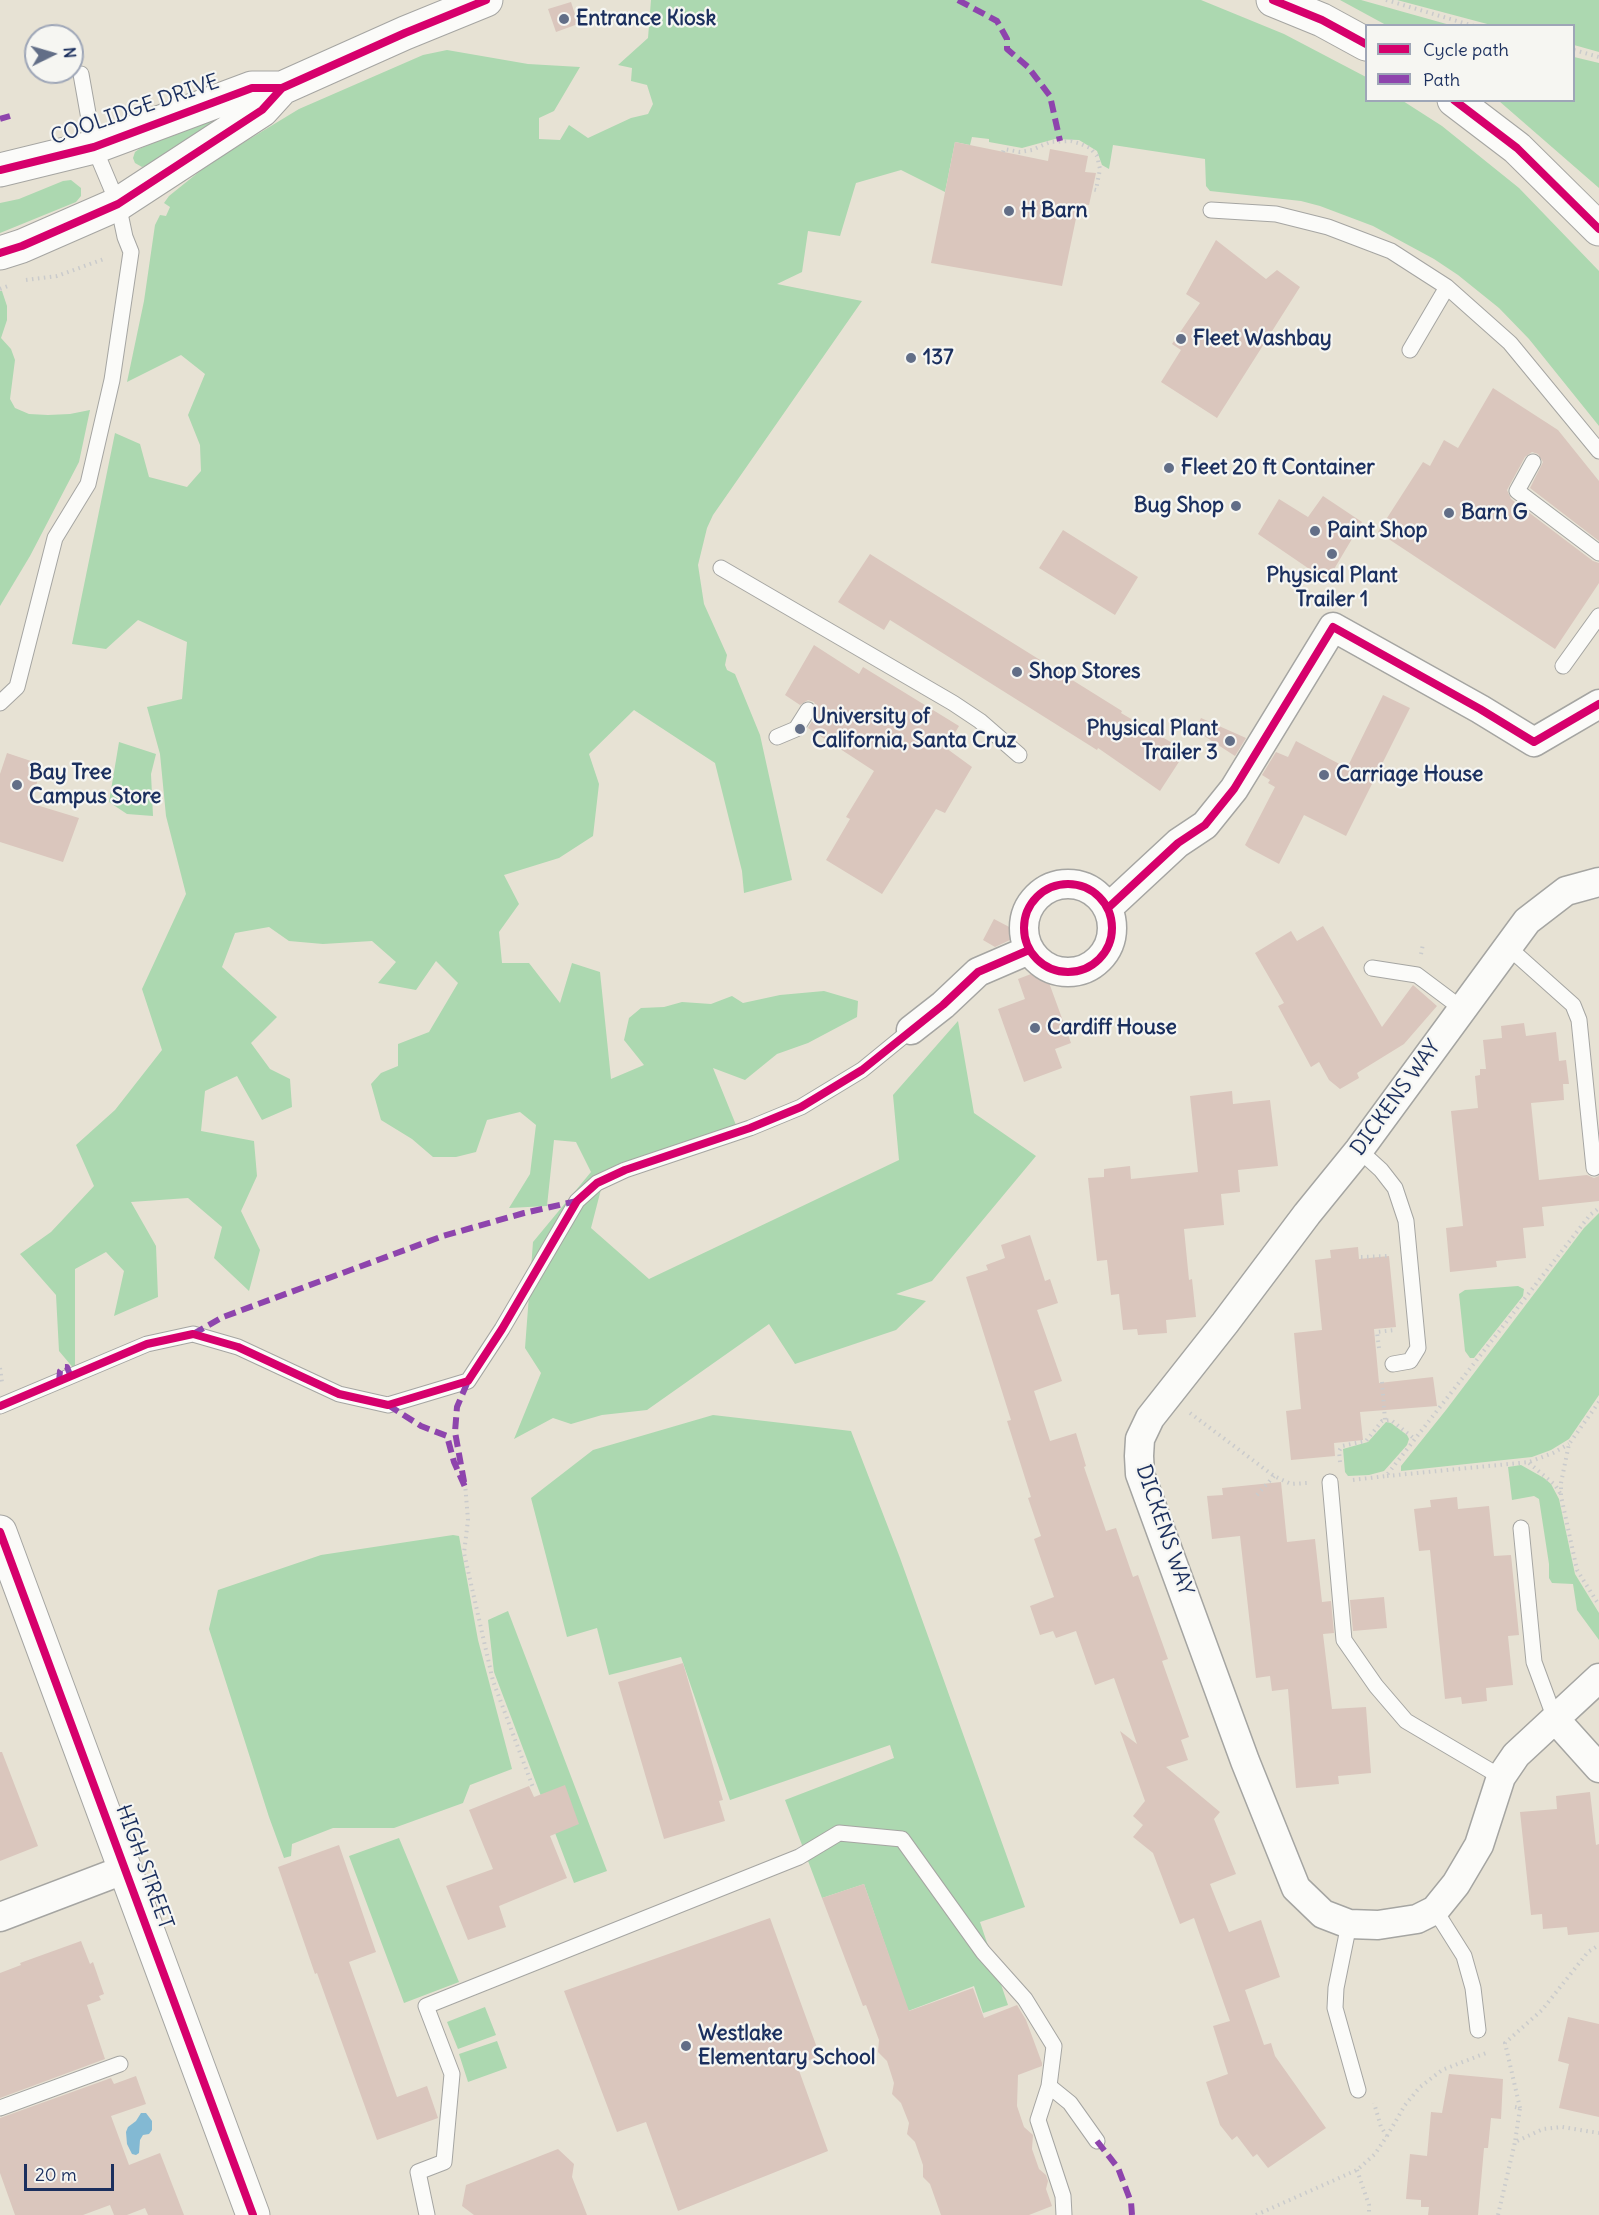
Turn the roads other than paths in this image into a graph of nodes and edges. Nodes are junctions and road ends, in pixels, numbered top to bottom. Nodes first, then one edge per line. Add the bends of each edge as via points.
1 (486, 0) edge
2 (1273, 0) edge
3 (1365, 43) edge
4 (83, 84) edge
5 (282, 88) junction
6 (1457, 102) edge
7 (94, 147) junction
8 (0, 170) edge
9 (118, 204) junction
10 (1211, 210) dead end
11 (1599, 229) edge
12 (0, 253) edge
13 (1447, 287) junction
14 (1410, 350) dead end
15 (1599, 451) edge
16 (1533, 462) dead end
17 (1599, 553) edge
18 (721, 568) dead end
19 (1599, 616) edge
20 (1563, 666) dead end
21 (0, 703) edge
22 (1599, 704) edge
23 (808, 710) dead end
24 (777, 737) dead end
25 (1018, 755) dead end
26 (1599, 882) edge
27 (1108, 908) junction
28 (1508, 947) junction
29 (1029, 950) junction
30 (1372, 968) dead end
31 (1461, 1008) junction
32 (911, 1030) joint
33 (1359, 1150) junction
34 (1594, 1168) dead end
35 (1387, 1368) road end
36 (0, 1406) edge
37 (1336, 1482) road end
38 (1521, 1528) dead end
39 (0, 1532) edge
40 (1599, 1678) edge
41 (1555, 1719) junction
42 (1599, 1768) edge
43 (1501, 1777) junction
44 (126, 1869) junction
45 (1435, 1910) junction
46 (0, 1917) edge
47 (1349, 1924) junction
48 (1478, 2030) dead end
49 (120, 2064) dead end
50 (1049, 2086) junction
51 (1358, 2090) road end
52 (0, 2108) edge
53 (1097, 2141) dead end
54 (253, 2215) edge
55 (427, 2215) edge
56 (1064, 2215) edge

1 - 5 main road, COOLIDGE DRIVE
2 - 3 main road
4 - 7 lane
5 - 7 main road, COOLIDGE DRIVE via 252,88
5 - 9 main road, COOLIDGE DRIVE via 262,110
6 - 11 main road via 1517,148
7 - 8 main road, COOLIDGE DRIVE
7 - 9 lane
9 - 12 main road, COOLIDGE DRIVE
9 - 21 lane via 131,252 112,380 88,484 55,538 17,687
10 - 13 lane via 1276,214 1328,227 1391,251
13 - 14 lane
13 - 15 lane via 1510,343
16 - 17 lane via 1517,491
18 - 25 lane via 962,709
19 - 20 lane
22 - 27 street via 1534,742 1333,627 1234,789 1205,825 1178,843
23 - 24 lane via 796,729
26 - 28 street, DICKENS WAY via 1566,891 1527,921
27 - 29 street via 1112,936 1107,950 1087,969 1058,971 1045,966
27 - 29 street via 1087,887 1073,883 1044,891 1026,914 1024,929
28 - 31 street, DICKENS WAY
28 - 34 lane via 1573,1005 1579,1020
29 - 32 street via 978,972
30 - 31 lane via 1417,975
31 - 33 street, DICKENS WAY
32 - 36 lane via 862,1070 801,1107 625,1170 597,1184 577,1201 468,1381 388,1405 339,1394 238,1347 193,1334 147,1344
33 - 35 lane via 1395,1188 1406,1221 1418,1348 1410,1361
33 - 47 street, DICKENS WAY via 1150,1418 1140,1439 1140,1474 1296,1888 1323,1914
37 - 43 lane via 1344,1640 1406,1721
38 - 41 lane via 1534,1662
39 - 44 main road, HIGH STREET
40 - 41 street
41 - 42 street
41 - 43 street via 1516,1755
43 - 45 street via 1479,1845
44 - 46 street
44 - 54 main road, HIGH STREET
45 - 47 street, DICKENS WAY via 1417,1919 1378,1925
45 - 48 lane via 1464,1956
47 - 51 lane via 1335,2008
49 - 52 lane
50 - 53 lane via 1070,2103
50 - 55 lane via 1054,2046 1025,1999 983,1952 902,1839 839,1833 799,1857 426,2006 452,2074 444,2162 418,2172
50 - 56 lane via 1038,2120 1063,2196

